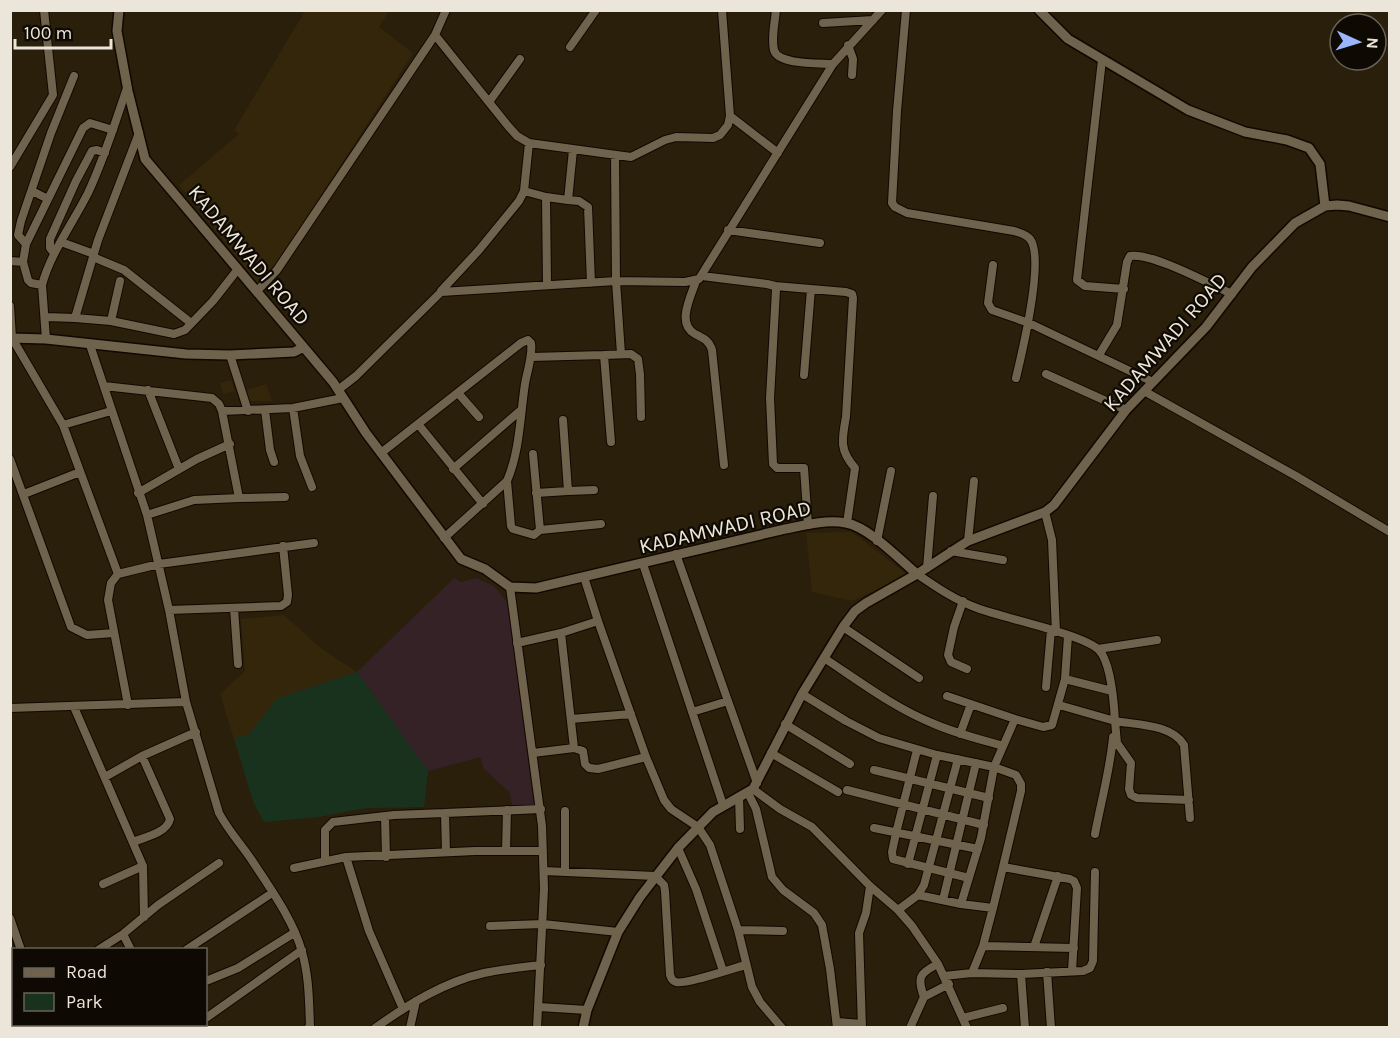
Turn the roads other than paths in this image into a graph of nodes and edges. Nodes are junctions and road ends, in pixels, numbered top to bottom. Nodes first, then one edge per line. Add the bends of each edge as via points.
1 (44, 10) edge
2 (120, 10) edge
3 (596, 10) edge
4 (722, 10) edge
5 (776, 10) edge
6 (882, 10) edge
7 (895, 10) edge
8 (1039, 10) edge
9 (446, 11) edge
10 (906, 13) edge
11 (873, 20) junction
12 (823, 23) dead end
13 (435, 35) junction
14 (848, 45) junction
15 (570, 47) dead end
16 (520, 58) dead end
17 (1102, 60) junction
18 (833, 64) junction
19 (852, 75) dead end
20 (74, 76) dead end
21 (128, 86) junction
22 (489, 102) junction
23 (730, 116) junction
24 (113, 130) junction
25 (139, 133) junction
26 (529, 143) junction
27 (573, 150) junction
28 (105, 153) junction
29 (778, 153) junction
30 (615, 156) junction
31 (10, 167) edge
32 (32, 191) junction
33 (524, 191) junction
34 (546, 197) junction
35 (48, 199) junction
36 (568, 200) junction
37 (1325, 206) junction
38 (1389, 217) edge
39 (728, 230) junction
40 (61, 242) junction
41 (820, 243) dead end
42 (26, 244) junction
43 (54, 252) junction
44 (93, 255) junction
45 (10, 261) edge
46 (23, 262) junction
47 (993, 265) dead end
48 (238, 269) junction
49 (699, 278) junction
50 (120, 281) dead end
51 (616, 281) junction
52 (591, 283) junction
53 (547, 284) junction
54 (42, 285) junction
55 (775, 286) junction
56 (811, 289) junction
57 (1124, 289) junction
58 (257, 291) junction
59 (441, 291) junction
60 (1232, 294) junction
61 (10, 306) edge
62 (46, 317) junction
63 (75, 318) junction
64 (111, 321) junction
65 (191, 323) junction
66 (1029, 323) junction
67 (11, 338) edge
68 (46, 339) junction
69 (90, 345) junction
70 (302, 348) junction
71 (621, 354) junction
72 (1099, 355) junction
73 (230, 356) junction
74 (604, 356) junction
75 (531, 357) junction
76 (1046, 374) dead end
77 (804, 375) dead end
78 (1016, 378) dead end
79 (1153, 382) junction
80 (104, 386) junction
81 (148, 390) junction
82 (1144, 391) junction
83 (458, 393) junction
84 (340, 394) junction
85 (293, 408) junction
86 (265, 410) junction
87 (1126, 410) junction
88 (111, 411) junction
89 (222, 411) junction
90 (248, 411) junction
91 (521, 411) junction
92 (479, 417) dead end
93 (641, 417) dead end
94 (563, 420) dead end
95 (418, 424) junction
96 (63, 425) junction
97 (611, 442) dead end
98 (230, 444) junction
99 (381, 453) junction
100 (533, 454) dead end
101 (10, 459) edge
102 (274, 462) dead end
103 (724, 465) dead end
104 (179, 469) junction
105 (453, 469) junction
106 (891, 471) dead end
107 (81, 472) junction
108 (507, 481) junction
109 (974, 481) dead end
110 (312, 487) dead end
111 (594, 490) dead end
112 (568, 491) junction
113 (138, 493) junction
114 (536, 493) junction
115 (24, 494) junction
116 (933, 496) dead end
117 (285, 497) dead end
118 (239, 498) junction
119 (483, 504) junction
120 (1045, 512) junction
121 (147, 515) junction
122 (847, 523) junction
123 (601, 524) dead end
124 (808, 525) junction
125 (540, 530) junction
126 (1389, 532) edge
127 (444, 538) junction
128 (877, 541) junction
129 (968, 541) junction
130 (314, 543) dead end
131 (283, 546) junction
132 (950, 551) junction
133 (676, 554) junction
134 (1003, 560) dead end
135 (159, 564) junction
136 (643, 564) junction
137 (927, 568) junction
138 (118, 574) junction
139 (917, 574) junction
140 (584, 577) junction
141 (510, 587) junction
142 (963, 602) junction
143 (234, 608) junction
144 (169, 610) junction
145 (597, 621) junction
146 (843, 627) junction
147 (1053, 631) junction
148 (114, 633) junction
149 (561, 633) junction
150 (1068, 636) junction
151 (1157, 640) dead end
152 (517, 643) junction
153 (1098, 649) junction
154 (824, 658) junction
155 (238, 664) dead end
156 (967, 669) dead end
157 (919, 678) dead end
158 (1065, 679) junction
159 (1046, 687) dead end
160 (1112, 691) junction
161 (802, 694) junction
162 (947, 696) dead end
163 (728, 701) junction
164 (186, 702) junction
165 (971, 704) junction
166 (128, 705) junction
167 (1059, 705) junction
168 (74, 707) junction
169 (10, 708) edge
170 (692, 712) junction
171 (631, 714) junction
172 (571, 719) junction
173 (1015, 719) junction
174 (1115, 721) junction
175 (785, 724) junction
176 (196, 732) junction
177 (960, 734) junction
178 (1003, 746) junction
179 (574, 748) junction
180 (917, 750) junction
181 (532, 753) junction
182 (771, 753) junction
183 (937, 755) junction
184 (142, 756) junction
185 (646, 757) junction
186 (958, 759) junction
187 (976, 763) junction
188 (850, 764) dead end
189 (994, 767) junction
190 (874, 770) dead end
191 (105, 777) junction
192 (910, 780) junction
193 (929, 784) junction
194 (950, 789) junction
195 (848, 790) dead end
196 (749, 791) junction
197 (838, 792) dead end
198 (969, 794) junction
199 (989, 798) junction
200 (1189, 800) junction
201 (723, 805) junction
202 (904, 805) junction
203 (541, 808) junction
204 (507, 810) junction
205 (923, 810) junction
206 (565, 811) dead end
207 (445, 813) junction
208 (943, 815) junction
209 (385, 816) junction
210 (1190, 818) dead end
211 (962, 819) junction
212 (984, 825) junction
213 (698, 827) junction
214 (874, 828) dead end
215 (740, 829) dead end
216 (896, 832) junction
217 (1095, 834) dead end
218 (916, 837) junction
219 (936, 841) junction
220 (133, 843) junction
221 (956, 845) junction
222 (678, 848) junction
223 (978, 849) junction
224 (506, 850) junction
225 (543, 851) junction
226 (446, 852) junction
227 (386, 856) junction
228 (346, 857) junction
229 (325, 861) junction
230 (219, 863) dead end
231 (908, 864) junction
232 (143, 866) junction
233 (1003, 867) junction
234 (294, 868) dead end
235 (928, 869) junction
236 (544, 871) junction
237 (565, 871) junction
238 (1095, 872) dead end
239 (949, 873) junction
240 (655, 876) junction
241 (1058, 876) junction
242 (969, 878) junction
243 (103, 884) dead end
244 (870, 886) junction
245 (272, 893) junction
246 (918, 895) junction
247 (943, 900) junction
248 (961, 904) junction
249 (993, 908) junction
250 (898, 910) junction
251 (144, 917) junction
252 (10, 918) edge
253 (543, 924) junction
254 (490, 926) dead end
255 (738, 930) junction
256 (783, 931) dead end
257 (618, 932) junction
258 (294, 933) junction
259 (123, 934) junction
260 (983, 946) junction
261 (1034, 947) junction
262 (20, 948) edge
263 (101, 948) edge
264 (130, 948) edge
265 (189, 948) edge
266 (1074, 948) junction
267 (302, 950) junction
268 (938, 964) junction
269 (541, 965) junction
270 (746, 965) junction
271 (723, 971) junction
272 (1072, 971) junction
273 (1047, 972) junction
274 (972, 973) junction
275 (1021, 974) junction
276 (944, 976) junction
277 (207, 981) edge
278 (948, 984) junction
279 (924, 998) junction
280 (416, 1001) junction
281 (538, 1007) junction
282 (1003, 1008) dead end
283 (403, 1009) junction
284 (587, 1010) junction
285 (207, 1017) edge
286 (963, 1018) junction
287 (837, 1025) edge
288 (862, 1026) edge
289 (310, 1027) edge
290 (375, 1028) edge
291 (410, 1028) edge
292 (537, 1028) edge
293 (583, 1028) edge
294 (782, 1028) edge
295 (910, 1028) edge
296 (967, 1028) edge
297 (1025, 1028) edge
298 (1051, 1028) edge

1 - 31 street via 53,95
2 - 21 street, KADAMWADI ROAD via 117,31
3 - 15 street
4 - 23 street
5 - 18 street via 777,56 788,61
6 - 11 street
7 - 10 street
8 - 17 street via 1068,39
9 - 13 street
10 - 66 street via 892,203 907,213 1014,231 1031,240 1035,255
11 - 12 street
11 - 14 street
13 - 22 street
13 - 58 street via 277,270
14 - 18 street
14 - 19 street via 854,59
16 - 22 street
17 - 37 street via 1188,110 1245,132 1309,147 1320,164
17 - 57 street via 1077,280 1092,287
18 - 29 street
20 - 32 street
21 - 24 street
21 - 25 street, KADAMWADI ROAD
22 - 26 street via 517,136
23 - 29 street
23 - 30 street via 724,131 713,138 676,137 631,157
24 - 28 street
24 - 35 street via 86,124
25 - 44 street
25 - 48 street, KADAMWADI ROAD via 145,159
26 - 27 street
26 - 33 street
27 - 30 street
27 - 36 street
28 - 40 street
28 - 43 street via 92,151 76,181 50,239
29 - 39 street
30 - 51 street
32 - 35 street
32 - 42 street via 18,232
33 - 34 street
33 - 59 street via 508,215
34 - 36 street
34 - 53 street
35 - 42 street
36 - 52 street via 588,207
37 - 38 street via 1349,206
37 - 60 street, KADAMWADI ROAD via 1295,223 1278,239
39 - 41 street
39 - 49 street
40 - 43 street
40 - 44 street
42 - 46 street
43 - 54 street
44 - 63 street
44 - 65 street via 124,270
45 - 46 street
46 - 54 street via 28,280
47 - 66 street via 989,309
48 - 58 street, KADAMWADI ROAD
48 - 65 street
49 - 51 street
49 - 55 street
49 - 103 street via 685,316 688,329 710,343 712,350
50 - 64 street
51 - 52 street
51 - 71 street
52 - 53 street
53 - 59 street
54 - 62 street
55 - 56 street
55 - 124 street via 770,398 773,464 777,468 804,468
56 - 77 street
56 - 122 street via 846,292 854,298 842,435 842,450 855,468
57 - 60 street via 1127,262 1133,255
57 - 72 street via 1118,325
58 - 70 street, KADAMWADI ROAD
59 - 84 street
60 - 79 street, KADAMWADI ROAD
61 - 67 street
62 - 63 street
62 - 68 street
63 - 64 street
64 - 65 street via 174,334
66 - 72 street
66 - 78 street
67 - 68 street, KADAMWADI ROAD
67 - 96 street
68 - 69 street, KADAMWADI ROAD
69 - 73 street, KADAMWADI ROAD
69 - 80 street
70 - 73 street, KADAMWADI ROAD via 294,352
70 - 84 street, KADAMWADI ROAD
71 - 74 street
71 - 93 street via 638,359
72 - 79 street
73 - 90 street
74 - 75 street
74 - 97 street
75 - 83 street via 531,343 524,341
75 - 91 street
76 - 87 street
79 - 82 street, KADAMWADI ROAD
80 - 81 street
80 - 88 street
81 - 89 street via 212,398
81 - 104 street
82 - 87 street, KADAMWADI ROAD
82 - 126 street
83 - 92 street
83 - 95 street
84 - 85 street
84 - 99 street, KADAMWADI ROAD
85 - 86 street
85 - 110 street via 300,456
86 - 90 street
86 - 102 street
87 - 120 street, KADAMWADI ROAD
88 - 96 street
88 - 113 street
89 - 90 street
89 - 98 street
91 - 105 street
91 - 108 street
94 - 112 street
95 - 99 street
95 - 105 street
96 - 107 street
98 - 104 street
98 - 118 street
99 - 127 street, KADAMWADI ROAD
100 - 114 street
101 - 115 street
104 - 113 street
105 - 119 street
106 - 128 street
107 - 115 street
107 - 138 street
108 - 119 street
108 - 125 street via 511,526 534,535
109 - 129 street
111 - 112 street
112 - 114 street
113 - 121 street
114 - 125 street
115 - 148 street via 71,627 87,635
116 - 137 street
117 - 118 street
118 - 121 street via 194,500
119 - 127 street
120 - 129 street, KADAMWADI ROAD
120 - 147 street via 1052,540
121 - 135 street
122 - 124 street, KADAMWADI ROAD
122 - 128 street
123 - 125 street
124 - 133 street, KADAMWADI ROAD
127 - 141 street, KADAMWADI ROAD via 461,560 485,569
128 - 139 street
129 - 132 street, KADAMWADI ROAD
130 - 131 street
131 - 135 street
131 - 143 street via 287,602 281,606
132 - 134 street
132 - 137 street, KADAMWADI ROAD
133 - 136 street, KADAMWADI ROAD
133 - 163 street
135 - 138 street
135 - 144 street
136 - 140 street, KADAMWADI ROAD
136 - 170 street
137 - 139 street, KADAMWADI ROAD
138 - 148 street via 108,591
139 - 142 street
139 - 146 street, KADAMWADI ROAD via 855,610
140 - 141 street, KADAMWADI ROAD via 536,588
140 - 145 street
141 - 152 street
142 - 147 street
142 - 156 street via 948,656 951,662
143 - 144 street
143 - 155 street
144 - 164 street
145 - 149 street
145 - 171 street
146 - 154 street, KADAMWADI ROAD
146 - 157 street
147 - 150 street
147 - 159 street
148 - 166 street
149 - 152 street
149 - 172 street
150 - 153 street
150 - 158 street
151 - 153 street
152 - 181 street
153 - 160 street via 1106,663
154 - 161 street, KADAMWADI ROAD
154 - 177 street via 897,706
158 - 160 street
158 - 167 street
160 - 174 street
161 - 175 street, KADAMWADI ROAD
161 - 180 street via 863,731
162 - 165 street
163 - 170 street
163 - 196 street
164 - 166 street
164 - 176 street
165 - 173 street
165 - 177 street
166 - 168 street
167 - 173 street via 1049,727
167 - 174 street
168 - 169 street
168 - 191 street
170 - 201 street
171 - 172 street
171 - 185 street
172 - 179 street
173 - 178 street
174 - 200 street via 1161,729 1180,738
174 - 200 street via 1117,744 1131,763 1131,795
174 - 217 street via 1110,770
175 - 182 street, KADAMWADI ROAD
175 - 188 street
176 - 184 street
176 - 245 street via 219,813
177 - 178 street
178 - 189 street
179 - 181 street
179 - 185 street via 583,751 585,764 590,768
180 - 183 street
180 - 192 street
181 - 203 street
182 - 196 street, KADAMWADI ROAD
182 - 197 street
183 - 186 street
183 - 193 street
184 - 191 street
184 - 220 street via 170,819 162,830
185 - 213 street via 664,800
186 - 187 street
186 - 194 street
187 - 189 street
187 - 198 street
189 - 199 street
189 - 233 street via 1012,773 1021,784
190 - 192 street
191 - 220 street
192 - 193 street
192 - 202 street
193 - 194 street
193 - 205 street
194 - 198 street
194 - 208 street
195 - 202 street
196 - 201 street
196 - 215 street
196 - 244 street via 812,827
196 - 287 street via 772,877 814,913 822,925
198 - 199 street
198 - 211 street
199 - 212 street
200 - 210 street
201 - 213 street
202 - 205 street
202 - 216 street
203 - 204 street
203 - 225 street
204 - 207 street
204 - 224 street
205 - 208 street
205 - 218 street
206 - 237 street
207 - 209 street
207 - 226 street
208 - 211 street
208 - 219 street
209 - 227 street
209 - 229 street via 340,820 328,825
211 - 212 street
211 - 221 street
212 - 223 street
213 - 222 street
213 - 255 street via 710,845
214 - 216 street
216 - 218 street
216 - 231 street via 892,856
218 - 219 street
218 - 231 street
219 - 221 street
219 - 235 street
220 - 232 street
221 - 223 street
221 - 239 street
222 - 240 street
222 - 271 street
223 - 242 street
224 - 225 street
224 - 226 street
225 - 236 street
226 - 227 street
227 - 228 street
228 - 229 street
228 - 283 street via 369,931
229 - 234 street
230 - 251 street
231 - 235 street
232 - 243 street
232 - 251 street
233 - 241 street
233 - 249 street
235 - 239 street
235 - 246 street
236 - 237 street
236 - 253 street
237 - 240 street
238 - 272 street via 1093,964 1087,970
239 - 242 street
239 - 247 street
240 - 257 street
240 - 271 street via 665,891 672,980 681,982
241 - 261 street
241 - 266 street via 1076,885
242 - 248 street
244 - 250 street
244 - 288 street via 859,933
245 - 258 street
245 - 265 street
246 - 247 street
246 - 250 street
247 - 248 street
248 - 249 street
249 - 260 street
250 - 268 street
251 - 259 street
252 - 262 street
253 - 254 street
253 - 257 street
253 - 269 street
255 - 256 street
255 - 270 street
257 - 284 street
258 - 267 street
258 - 277 street via 238,968
259 - 263 street
259 - 264 street
260 - 261 street
260 - 274 street
261 - 266 street
266 - 272 street
267 - 285 street
267 - 289 street
268 - 276 street
268 - 279 street via 921,975 919,984
269 - 280 street via 484,973
269 - 281 street
270 - 271 street
270 - 294 street via 755,996
272 - 273 street
273 - 275 street
273 - 298 street
274 - 275 street
274 - 276 street
275 - 297 street
276 - 278 street
278 - 279 street
278 - 286 street
279 - 295 street
280 - 283 street
280 - 291 street
281 - 284 street
281 - 292 street
282 - 286 street
283 - 290 street
284 - 293 street
286 - 296 street
287 - 288 street

